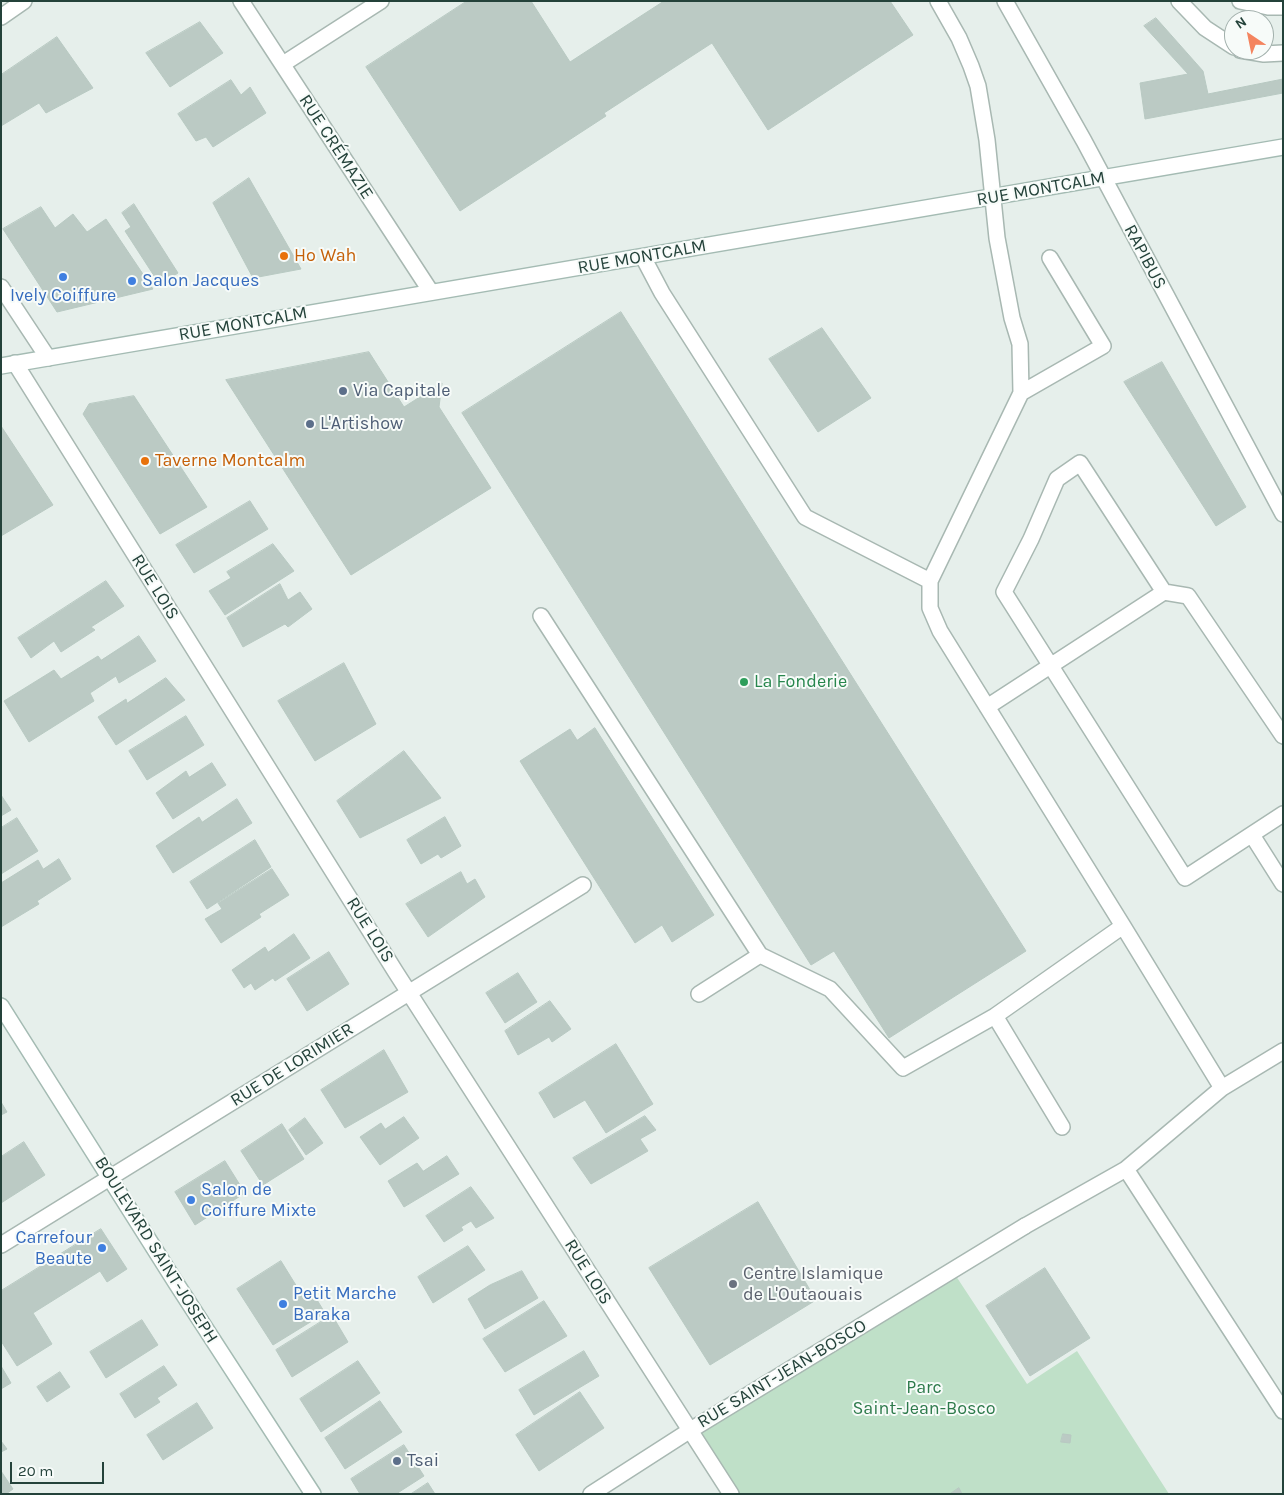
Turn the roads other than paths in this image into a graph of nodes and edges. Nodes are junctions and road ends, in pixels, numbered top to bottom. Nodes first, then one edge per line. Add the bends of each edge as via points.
1 (24, 1) edge
2 (241, 1) edge
3 (380, 1) edge
4 (938, 1) edge
5 (1005, 1) edge
6 (1179, 1) edge
7 (1240, 1) edge
8 (1283, 6) edge
9 (1, 17) edge
10 (1224, 41) edge
11 (283, 64) junction
12 (1283, 147) edge
13 (1103, 178) junction
14 (991, 197) junction
15 (642, 257) junction
16 (1050, 258) dead end
17 (1, 287) edge
18 (431, 292) junction
19 (48, 358) junction
20 (8, 364) edge
21 (1022, 393) junction
22 (1283, 514) edge
23 (930, 581) junction
24 (1164, 592) junction
25 (541, 616) dead end
26 (1050, 666) junction
27 (987, 707) junction
28 (1283, 736) edge
29 (1283, 814) edge
30 (1252, 835) junction
31 (1283, 884) edge
32 (583, 885) dead end
33 (1124, 926) junction
34 (760, 956) junction
35 (410, 992) junction
36 (699, 994) dead end
37 (1, 1006) edge
38 (995, 1016) junction
39 (1283, 1051) edge
40 (1222, 1088) junction
41 (1062, 1127) dead end
42 (1126, 1170) junction
43 (110, 1178) junction
44 (1, 1245) edge
45 (1283, 1411) edge
46 (689, 1431) junction
47 (313, 1494) edge
48 (591, 1494) edge
49 (731, 1494) edge

1 - 9 street
2 - 11 street, RUE CRÉMAZIE
3 - 11 street
4 - 14 street via 978,86 987,140
5 - 13 street, RAPIBUS
6 - 10 street via 1205,28
7 - 8 street via 1268,7
11 - 18 street, RUE CRÉMAZIE
12 - 13 street, RUE MONTCALM
13 - 14 street, RUE MONTCALM
13 - 22 street, RAPIBUS
14 - 15 street, RUE MONTCALM
14 - 21 street via 1012,318 1020,344
15 - 18 street, RUE MONTCALM
15 - 23 street via 805,517
16 - 21 street via 1103,346
17 - 19 street
18 - 19 street, RUE MONTCALM
19 - 20 street, RUE MONTCALM
20 - 35 street, RUE LOIS
21 - 23 street
23 - 27 street via 930,608 940,631
24 - 26 street
24 - 26 street via 1080,464 1057,479 1004,592
24 - 28 street via 1188,596
25 - 34 street
26 - 27 street
26 - 30 street via 1186,878
27 - 33 street
29 - 30 street
30 - 31 street
32 - 35 street, RUE DE LORIMIER
33 - 38 street
33 - 40 street
34 - 36 street
34 - 38 street via 830,989 903,1068
35 - 43 street, RUE DE LORIMIER
35 - 46 street, RUE LOIS
37 - 43 street, BOULEVARD SAINT-JOSEPH
38 - 41 street
39 - 40 street, RUE SAINT-JEAN-BOSCO
40 - 42 street, RUE SAINT-JEAN-BOSCO
42 - 45 street
42 - 46 street, RUE SAINT-JEAN-BOSCO via 1025,1226
43 - 44 street, RUE DE LORIMIER
43 - 47 street, BOULEVARD SAINT-JOSEPH
46 - 48 street, RUE SAINT-JEAN-BOSCO
46 - 49 street, RUE LOIS

